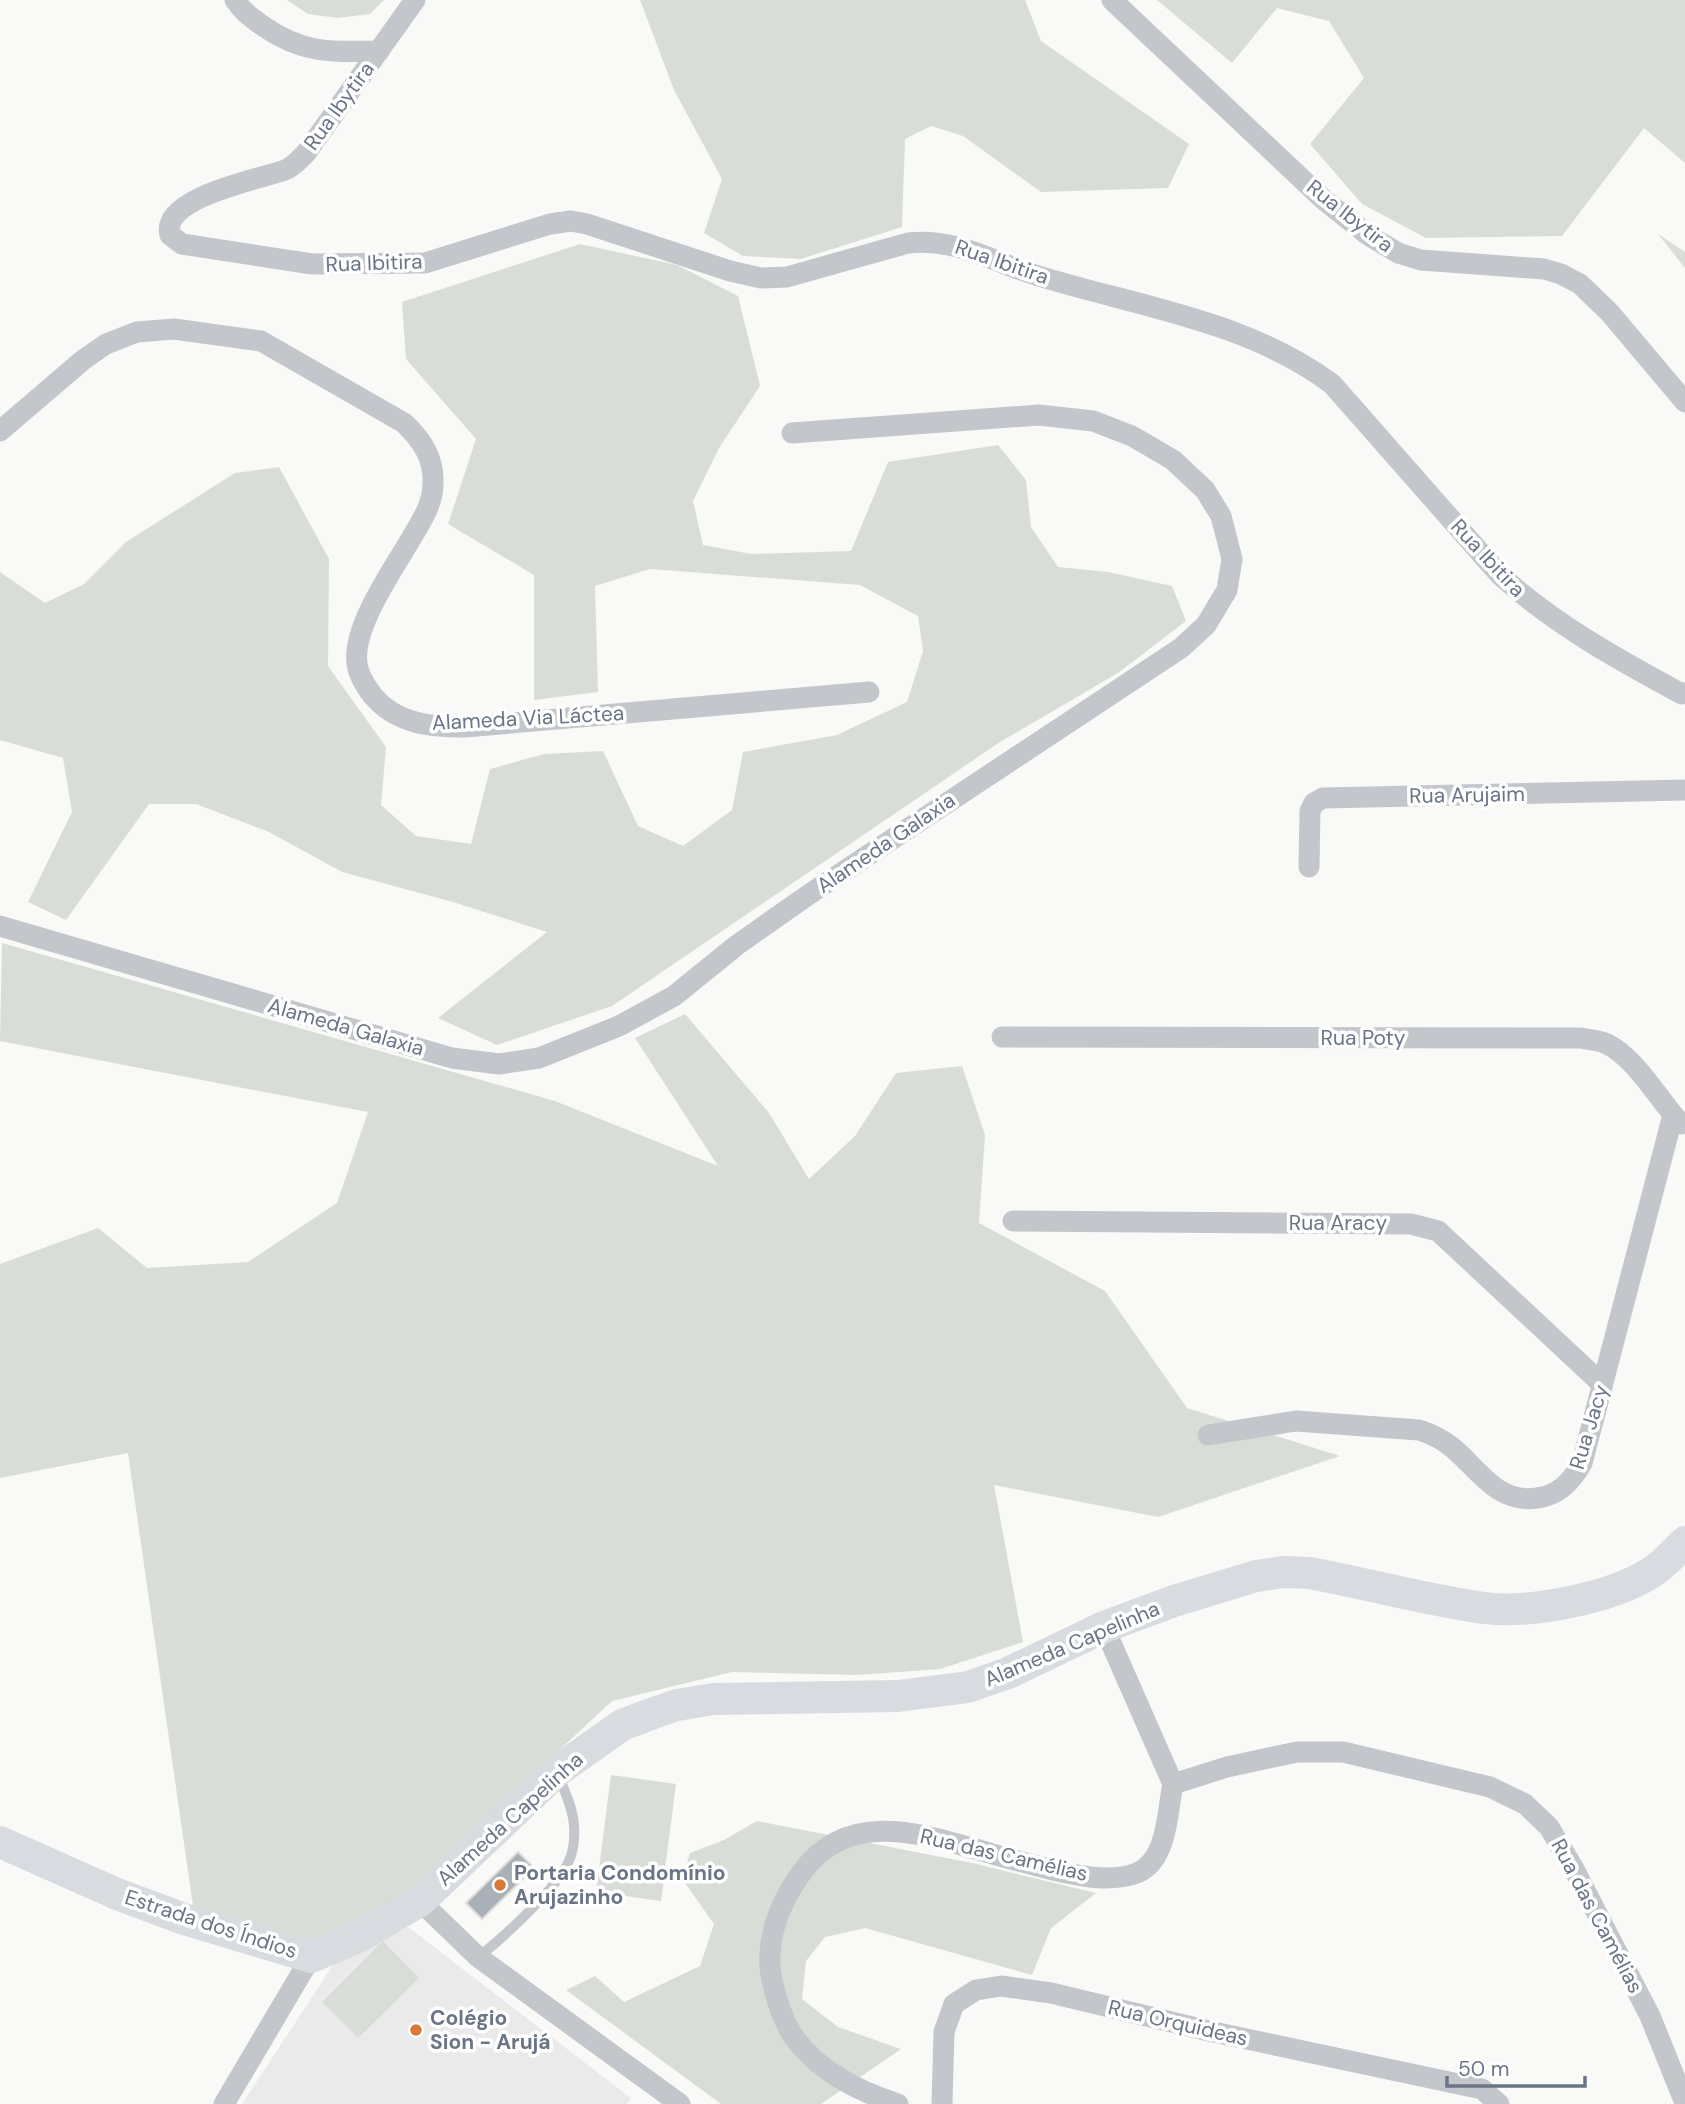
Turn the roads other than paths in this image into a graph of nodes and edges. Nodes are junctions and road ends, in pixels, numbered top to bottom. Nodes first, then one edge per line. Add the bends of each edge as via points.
1 (235, 0) edge
2 (415, 0) edge
3 (1112, 0) edge
4 (379, 51) junction
5 (170, 223) joint
6 (1685, 402) edge
7 (0, 431) edge
8 (792, 433) dead end
9 (869, 692) dead end
10 (1684, 697) edge
11 (1685, 790) edge
12 (1309, 867) dead end
13 (0, 926) edge
14 (1002, 1037) dead end
15 (1679, 1121) edge
16 (1013, 1221) dead end
17 (1602, 1384) junction
18 (1208, 1435) dead end
19 (1685, 1542) edge
20 (1104, 1627) junction
21 (557, 1772) junction
22 (1173, 1784) junction
23 (0, 1842) edge
24 (420, 1901) junction
25 (311, 1957) junction
26 (478, 1957) junction
27 (1685, 2103) edge
28 (223, 2104) edge
29 (680, 2104) edge
30 (898, 2104) edge
31 (942, 2104) edge
32 (1499, 2104) edge

1 - 4 street via 251,18 303,48
2 - 4 street, Rua Ibytira
3 - 6 street, Rua Ibytira via 1323,199 1368,235 1421,260 1544,269 1580,284
4 - 5 street, Rua Ibytira via 320,136 289,169 201,196
5 - 10 street, Rua Ibitira via 170,234 182,244 325,264 425,263 570,221 761,278 787,277 928,241 970,250 1065,284 1172,311 1279,350 1323,377 1500,575 1529,601
7 - 9 street, Alameda Via Láctea via 83,359 137,332 174,329 261,341 404,423 421,439 431,462 428,509 358,638 357,663 366,687 381,706 404,720 430,727 465,727
8 - 13 street, Alameda Galaxia via 1039,415 1093,421 1132,436 1173,460 1205,490 1221,516 1232,559 1227,590 1206,625 1181,648 811,893 674,996 619,1026 539,1058 499,1064 452,1058
11 - 12 street, Rua Arujaim via 1323,798 1310,811
14 - 15 street, Rua Poty via 1581,1038 1617,1050
15 - 17 street, Rua Jacy
16 - 17 street, Rua Aracy via 1411,1224 1438,1231
17 - 18 street, Rua Jacy via 1582,1463 1573,1480 1551,1496 1527,1499 1507,1495 1453,1448 1419,1430 1296,1421
19 - 20 street, Alameda Capelinha via 1649,1574 1558,1605 1485,1608 1310,1573 1284,1572 1256,1576
20 - 21 street, Alameda Capelinha via 968,1687 898,1696 714,1699 677,1705 622,1726
20 - 22 street
21 - 24 street, Alameda Capelinha
21 - 26 lane via 574,1819 568,1865 541,1898
22 - 27 street, Rua das Camélias via 1297,1752 1343,1752 1490,1787 1525,1804 1549,1827 1574,1869 1650,2016
22 - 30 street, Rua das Camélias via 1160,1852 1137,1873 1107,1878 1067,1873 932,1836 881,1830 832,1843 813,1858 789,1891 773,1929 769,1958 778,2001 808,2055 871,2096
23 - 25 street, Estrada dos Índios via 184,1919
24 - 25 street, Estrada dos Índios via 358,1937
24 - 26 street
25 - 28 street
26 - 29 street
31 - 32 street, Rua Orquideas via 944,2032 954,2004 976,1990 1000,1986 1051,1993 1482,2089

